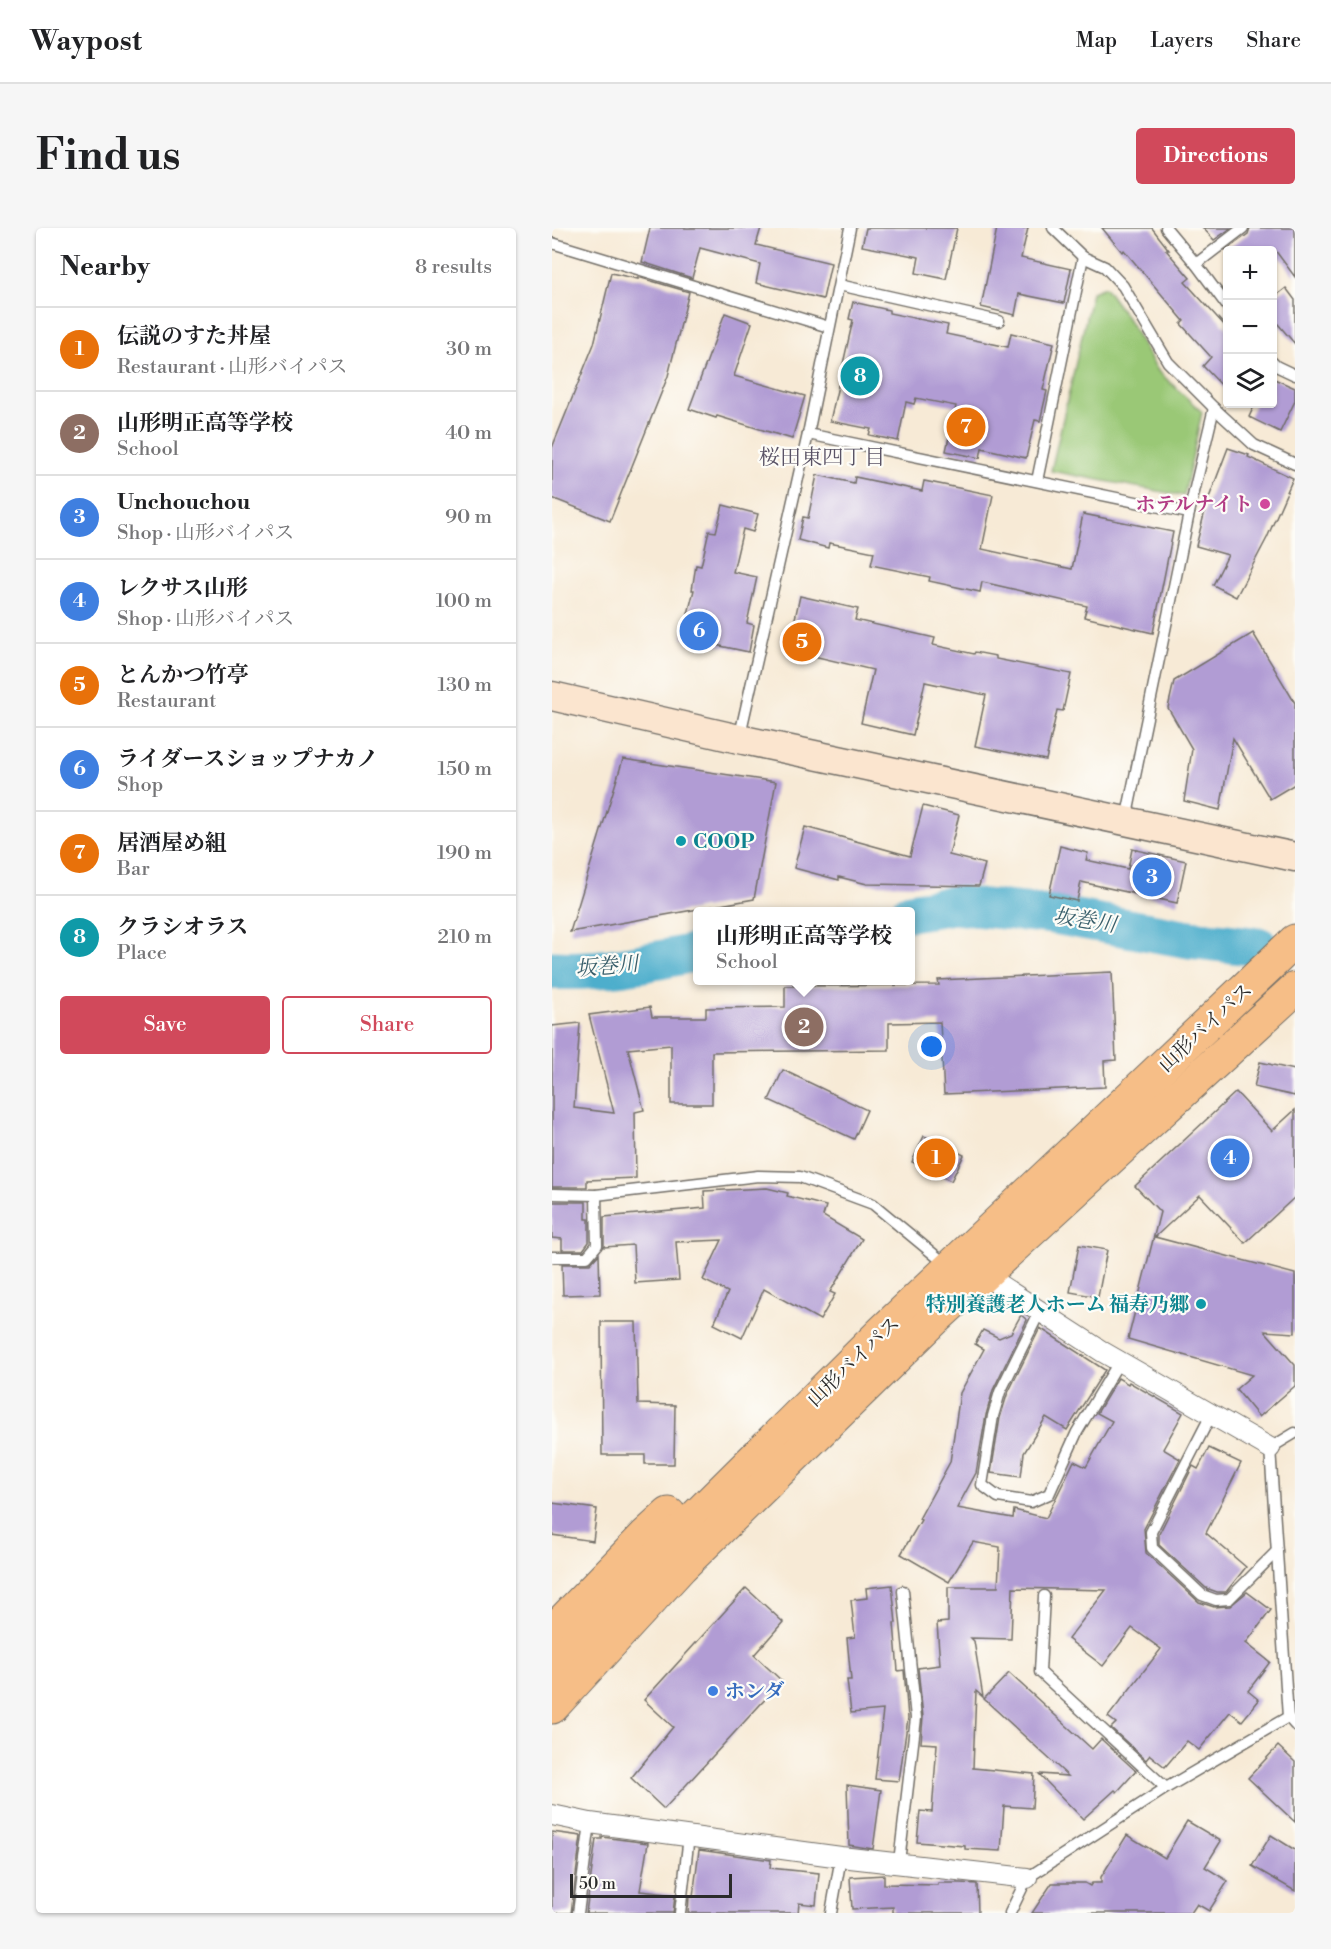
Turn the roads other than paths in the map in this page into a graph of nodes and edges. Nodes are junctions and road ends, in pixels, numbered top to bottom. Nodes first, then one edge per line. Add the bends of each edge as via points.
1 (850, 228) edge
2 (1055, 228) edge
3 (1166, 228) edge
4 (1244, 228) edge
5 (552, 243) edge
6 (1083, 257) junction
7 (1196, 264) junction
8 (838, 285) junction
9 (1223, 302) edge
10 (999, 321) dead end
11 (829, 327) junction
12 (1277, 366) edge
13 (1295, 375) edge
14 (1214, 408) junction
15 (808, 434) junction
16 (1295, 464) edge
17 (1037, 482) junction
18 (1189, 513) junction
19 (552, 696) edge
20 (739, 739) junction
21 (1126, 820) junction
22 (1295, 857) edge
23 (1295, 941) edge
24 (1295, 990) edge
25 (552, 1194) edge
26 (596, 1195) junction
27 (552, 1257) edge
28 (948, 1271) junction
29 (984, 1275) junction
30 (1040, 1311) junction
31 (936, 1318) junction
32 (1119, 1362) junction
33 (1211, 1415) junction
34 (1295, 1433) edge
35 (1270, 1448) junction
36 (1277, 1551) junction
37 (676, 1555) junction
38 (903, 1591) dead end
39 (1044, 1596) dead end
40 (552, 1632) edge
41 (552, 1668) edge
42 (552, 1707) edge
43 (1291, 1721) edge
44 (552, 1734) edge
45 (1166, 1788) junction
46 (552, 1815) edge
47 (590, 1822) junction
48 (689, 1836) junction
49 (841, 1857) junction
50 (899, 1862) junction
51 (1027, 1878) junction
52 (578, 1913) edge
53 (680, 1913) edge
54 (831, 1913) edge
55 (1010, 1913) edge

1 - 8 lane
2 - 6 lane
3 - 7 lane
4 - 7 lane
5 - 11 lane
6 - 14 lane via 1105,267 1123,286 1168,362
6 - 17 lane
7 - 9 lane
8 - 10 lane
8 - 11 lane
11 - 15 lane
12 - 13 lane
14 - 16 lane via 1254,445
14 - 18 lane
15 - 17 lane
15 - 20 lane
17 - 18 lane
18 - 21 lane
19 - 20 street
20 - 21 street
21 - 22 street
23 - 28 highway, 山形バイパス
24 - 29 highway, 山形バイパス
25 - 26 lane
26 - 27 lane via 597,1245 587,1257
26 - 28 lane via 758,1176 800,1177 873,1204
28 - 37 highway, 山形バイパス via 883,1331
28 - 40 highway via 854,1344 645,1536
29 - 30 street
29 - 31 highway, 山形バイパス
30 - 32 street
30 - 32 lane via 1000,1392 993,1416 982,1485 998,1497 1031,1502 1049,1494 1077,1432
31 - 37 highway, 山形バイパス
31 - 44 highway via 775,1494 691,1578
32 - 33 street
33 - 35 street
33 - 36 lane via 1151,1532 1152,1548 1202,1595 1216,1600 1229,1599
34 - 35 lane
35 - 36 lane
36 - 43 lane
37 - 41 highway, 山形バイパス
37 - 42 highway, 山形バイパス
38 - 50 lane via 916,1718
39 - 45 lane via 1040,1672
43 - 45 lane
45 - 51 lane
46 - 47 street
47 - 48 street
47 - 52 lane
48 - 49 street
48 - 53 lane
49 - 50 street
49 - 54 lane
50 - 51 street
51 - 55 lane

